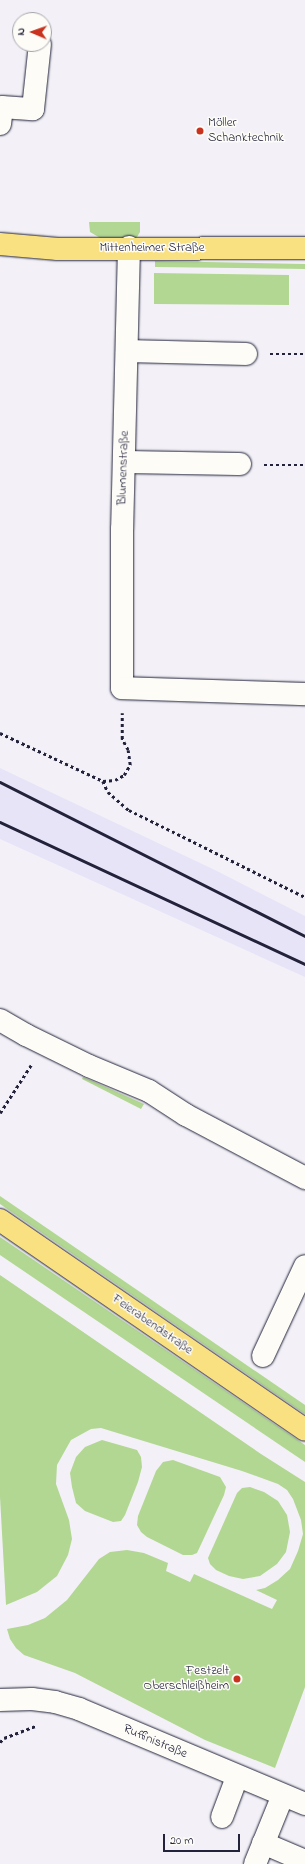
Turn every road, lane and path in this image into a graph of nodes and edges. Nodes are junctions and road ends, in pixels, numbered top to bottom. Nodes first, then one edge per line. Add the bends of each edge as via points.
1 (39, 52) edge
2 (0, 124) edge
3 (0, 244) edge
4 (129, 247) junction
5 (305, 248) edge
6 (127, 352) junction
7 (246, 354) joint
8 (305, 354) edge
9 (124, 462) junction
10 (240, 464) joint
11 (305, 466) edge
12 (305, 694) edge
13 (122, 696) junction
14 (0, 733) edge
15 (103, 780) junction
16 (305, 897) edge
17 (0, 1020) edge
18 (33, 1062) dead end
19 (0, 1113) edge
20 (305, 1178) edge
21 (0, 1220) edge
22 (305, 1266) edge
23 (263, 1356) dead end
24 (305, 1430) edge
25 (0, 1700) edge
26 (42, 1725) dead end
27 (0, 1742) edge
28 (237, 1776) junction
29 (283, 1795) junction
30 (305, 1804) edge
31 (222, 1817) dead end
32 (264, 1843) junction
33 (305, 1861) edge
34 (255, 1864) edge

1 - 2 street via 33,109 2,107
3 - 4 main road, Mittenheimer Straße via 58,248
4 - 5 main road, Mittenheimer Straße
4 - 6 street, Blumenstraße
6 - 7 street
6 - 9 street, Blumenstraße
7 - 8 path
9 - 10 street
9 - 13 street, Blumenstraße
10 - 11 path
12 - 13 street
13 - 15 path via 122,739 128,750 130,765 124,775 115,780
14 - 15 path
15 - 16 path via 108,792 129,810
17 - 20 street via 90,1066 150,1091 186,1115
18 - 19 path
21 - 24 main road, Feierabendstraße
22 - 23 street
25 - 28 street, Ruffinistraße via 32,1699 79,1709
26 - 27 path via 18,1732
28 - 29 street, Ruffinistraße
28 - 31 street
29 - 30 street, Ruffinistraße
29 - 32 street
32 - 33 street
32 - 34 street

